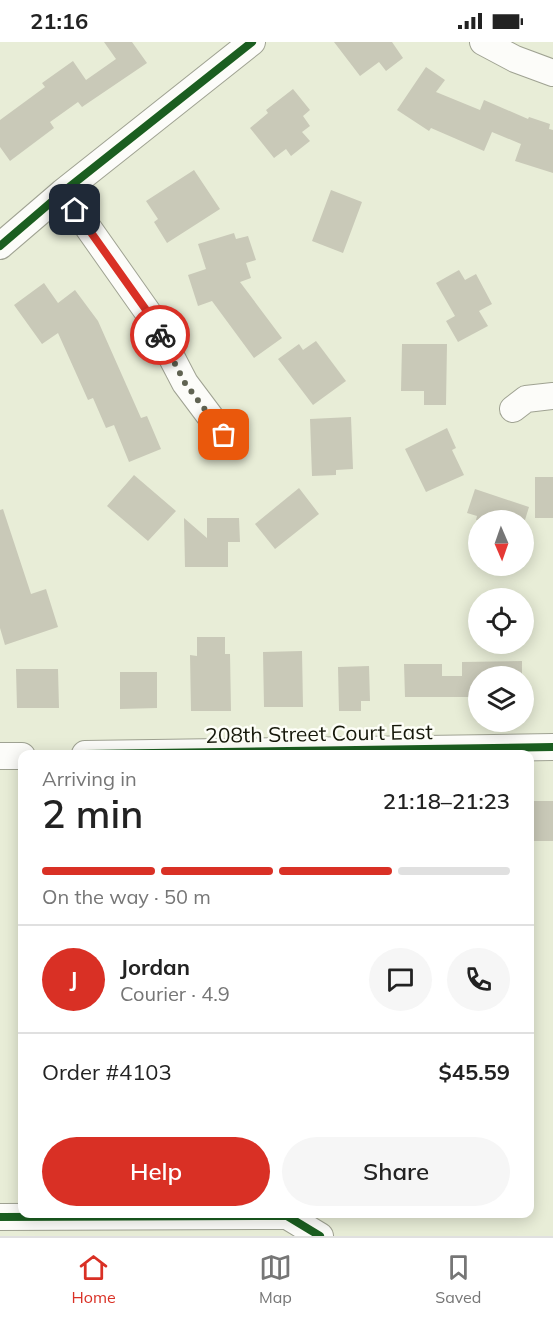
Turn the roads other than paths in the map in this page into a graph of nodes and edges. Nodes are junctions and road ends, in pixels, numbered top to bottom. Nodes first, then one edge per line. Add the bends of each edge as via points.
1 (252, 42) edge
2 (483, 42) edge
3 (553, 73) edge
4 (63, 192) junction
5 (0, 246) edge
6 (553, 396) edge
7 (513, 409) dead end
8 (224, 435) dead end
9 (553, 747) edge
10 (352, 750) edge
11 (0, 756) edge
12 (18, 756) edge
13 (0, 1217) edge
14 (18, 1217) edge
15 (50, 1218) edge
16 (299, 1223) edge

1 - 4 street
2 - 3 street
4 - 5 street
4 - 8 street via 149,314 185,383
6 - 7 street via 526,399
9 - 10 street, 208th Street Court East
11 - 12 street
13 - 14 street
15 - 16 street

